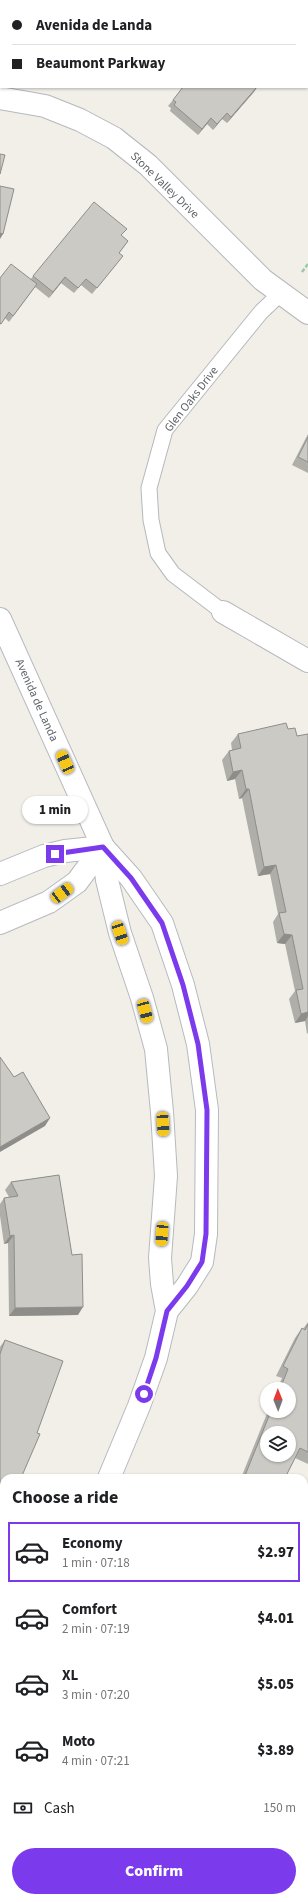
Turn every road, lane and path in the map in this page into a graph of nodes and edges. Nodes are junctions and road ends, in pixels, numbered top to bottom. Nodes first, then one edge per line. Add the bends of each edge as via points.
1 (0, 98) edge
2 (308, 264) edge
3 (302, 272) dead end
4 (280, 294) junction
5 (308, 313) edge
6 (223, 612) joint
7 (0, 619) edge
8 (308, 661) edge
9 (103, 847) junction
10 (0, 874) edge
11 (0, 923) edge
12 (167, 1311) junction
13 (111, 1474) edge

1 - 4 street, Stone Valley Drive via 45,106 80,120 114,138 148,165 252,270
2 - 3 path
4 - 5 street, Stone Valley Drive
4 - 6 lane, Glen Oaks Drive via 261,312 165,430 149,488 151,520 158,553 173,574
6 - 8 street, Glen Oaks Drive
7 - 9 street, Avenida de Landa
9 - 10 street via 44,856
9 - 11 street via 77,882 50,902
9 - 12 street, Avenida de Landa via 106,880 156,1049 166,1176 160,1258
9 - 12 street, Avenida de Landa via 131,878 162,923 183,985 198,1044 207,1110 206,1234 202,1262
12 - 13 street, Avenida de Landa via 156,1358

